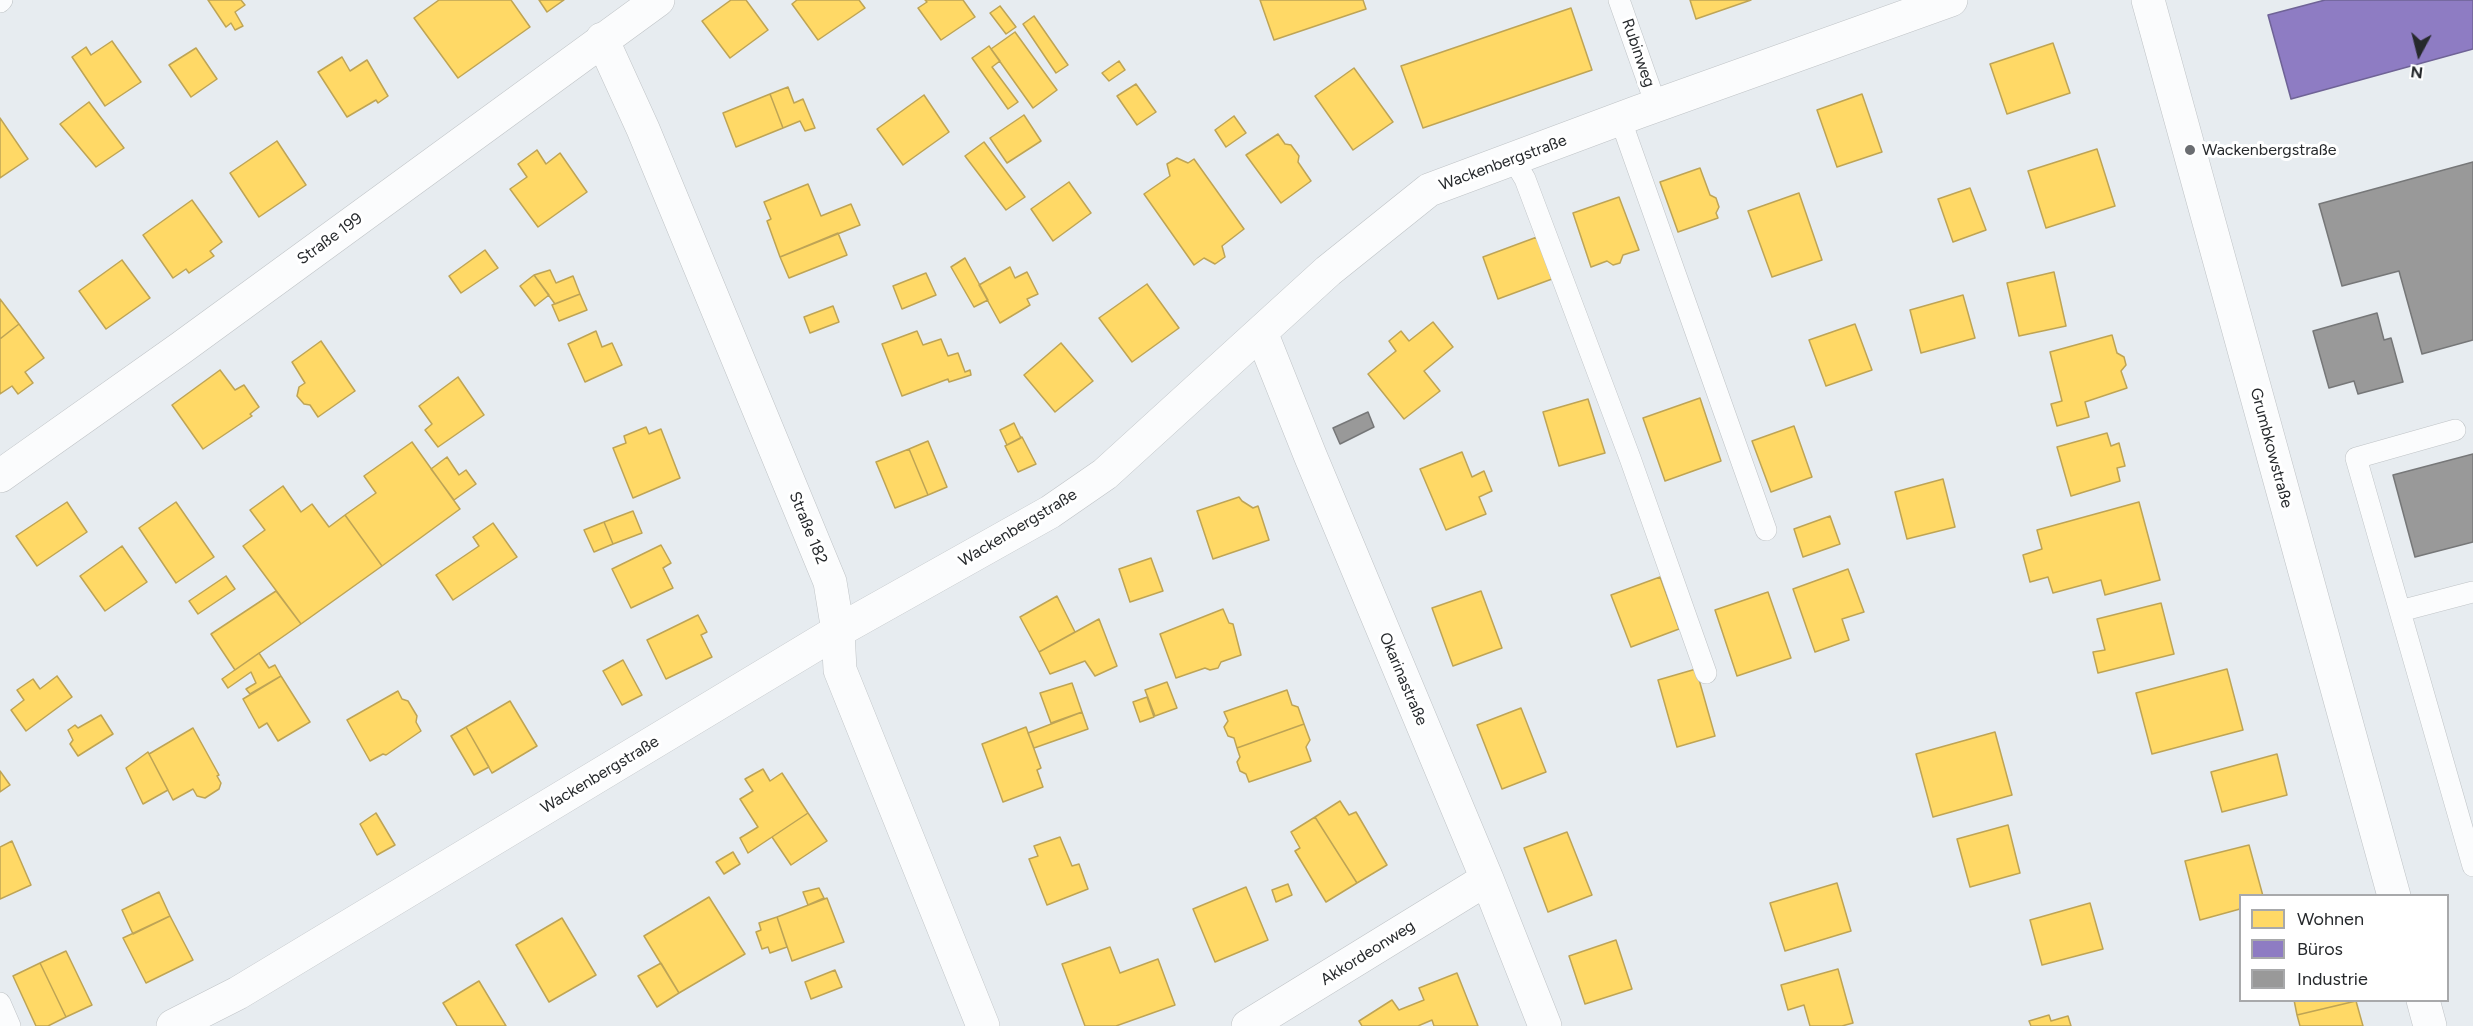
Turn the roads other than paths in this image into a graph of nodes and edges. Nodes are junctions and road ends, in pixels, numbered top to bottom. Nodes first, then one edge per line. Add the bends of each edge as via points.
1 (658, 0) edge
2 (1620, 0) edge
3 (1951, 0) edge
4 (2148, 0) edge
5 (602, 39) junction
6 (1656, 105) junction
7 (1620, 118) junction
8 (1513, 159) junction
9 (1261, 332) junction
10 (2455, 430) dead end
11 (0, 476) edge
12 (1766, 530) dead end
13 (2473, 592) edge
14 (2400, 611) junction
15 (838, 631) junction
16 (1706, 673) dead end
17 (2473, 866) edge
18 (1487, 879) junction
19 (2393, 894) edge
20 (2424, 1002) edge
21 (0, 1003) edge
22 (10, 1026) edge
23 (173, 1026) edge
24 (983, 1026) edge
25 (1248, 1026) edge
26 (1545, 1026) edge
27 (2430, 1026) edge

1 - 5 street, Straße 199
2 - 6 lane, Rubinweg
3 - 6 street, Wackenbergstraße
4 - 19 street, Grumbkowstraße
5 - 11 street, Straße 199
5 - 15 street, Straße 182 via 830,582
6 - 7 street, Wackenbergstraße
7 - 8 street, Wackenbergstraße
7 - 12 lane
8 - 9 street, Wackenbergstraße via 1429,190
8 - 16 lane via 1525,178
9 - 15 street, Wackenbergstraße via 1105,474 1050,513
9 - 18 street, Okarinastraße
10 - 14 lane via 2356,458
13 - 14 lane
14 - 17 lane
15 - 23 street, Wackenbergstraße via 238,993
15 - 24 street, Straße 182 via 840,670
18 - 25 street, Akkordeonweg
18 - 26 street, Okarinastraße
20 - 27 street
21 - 22 lane

